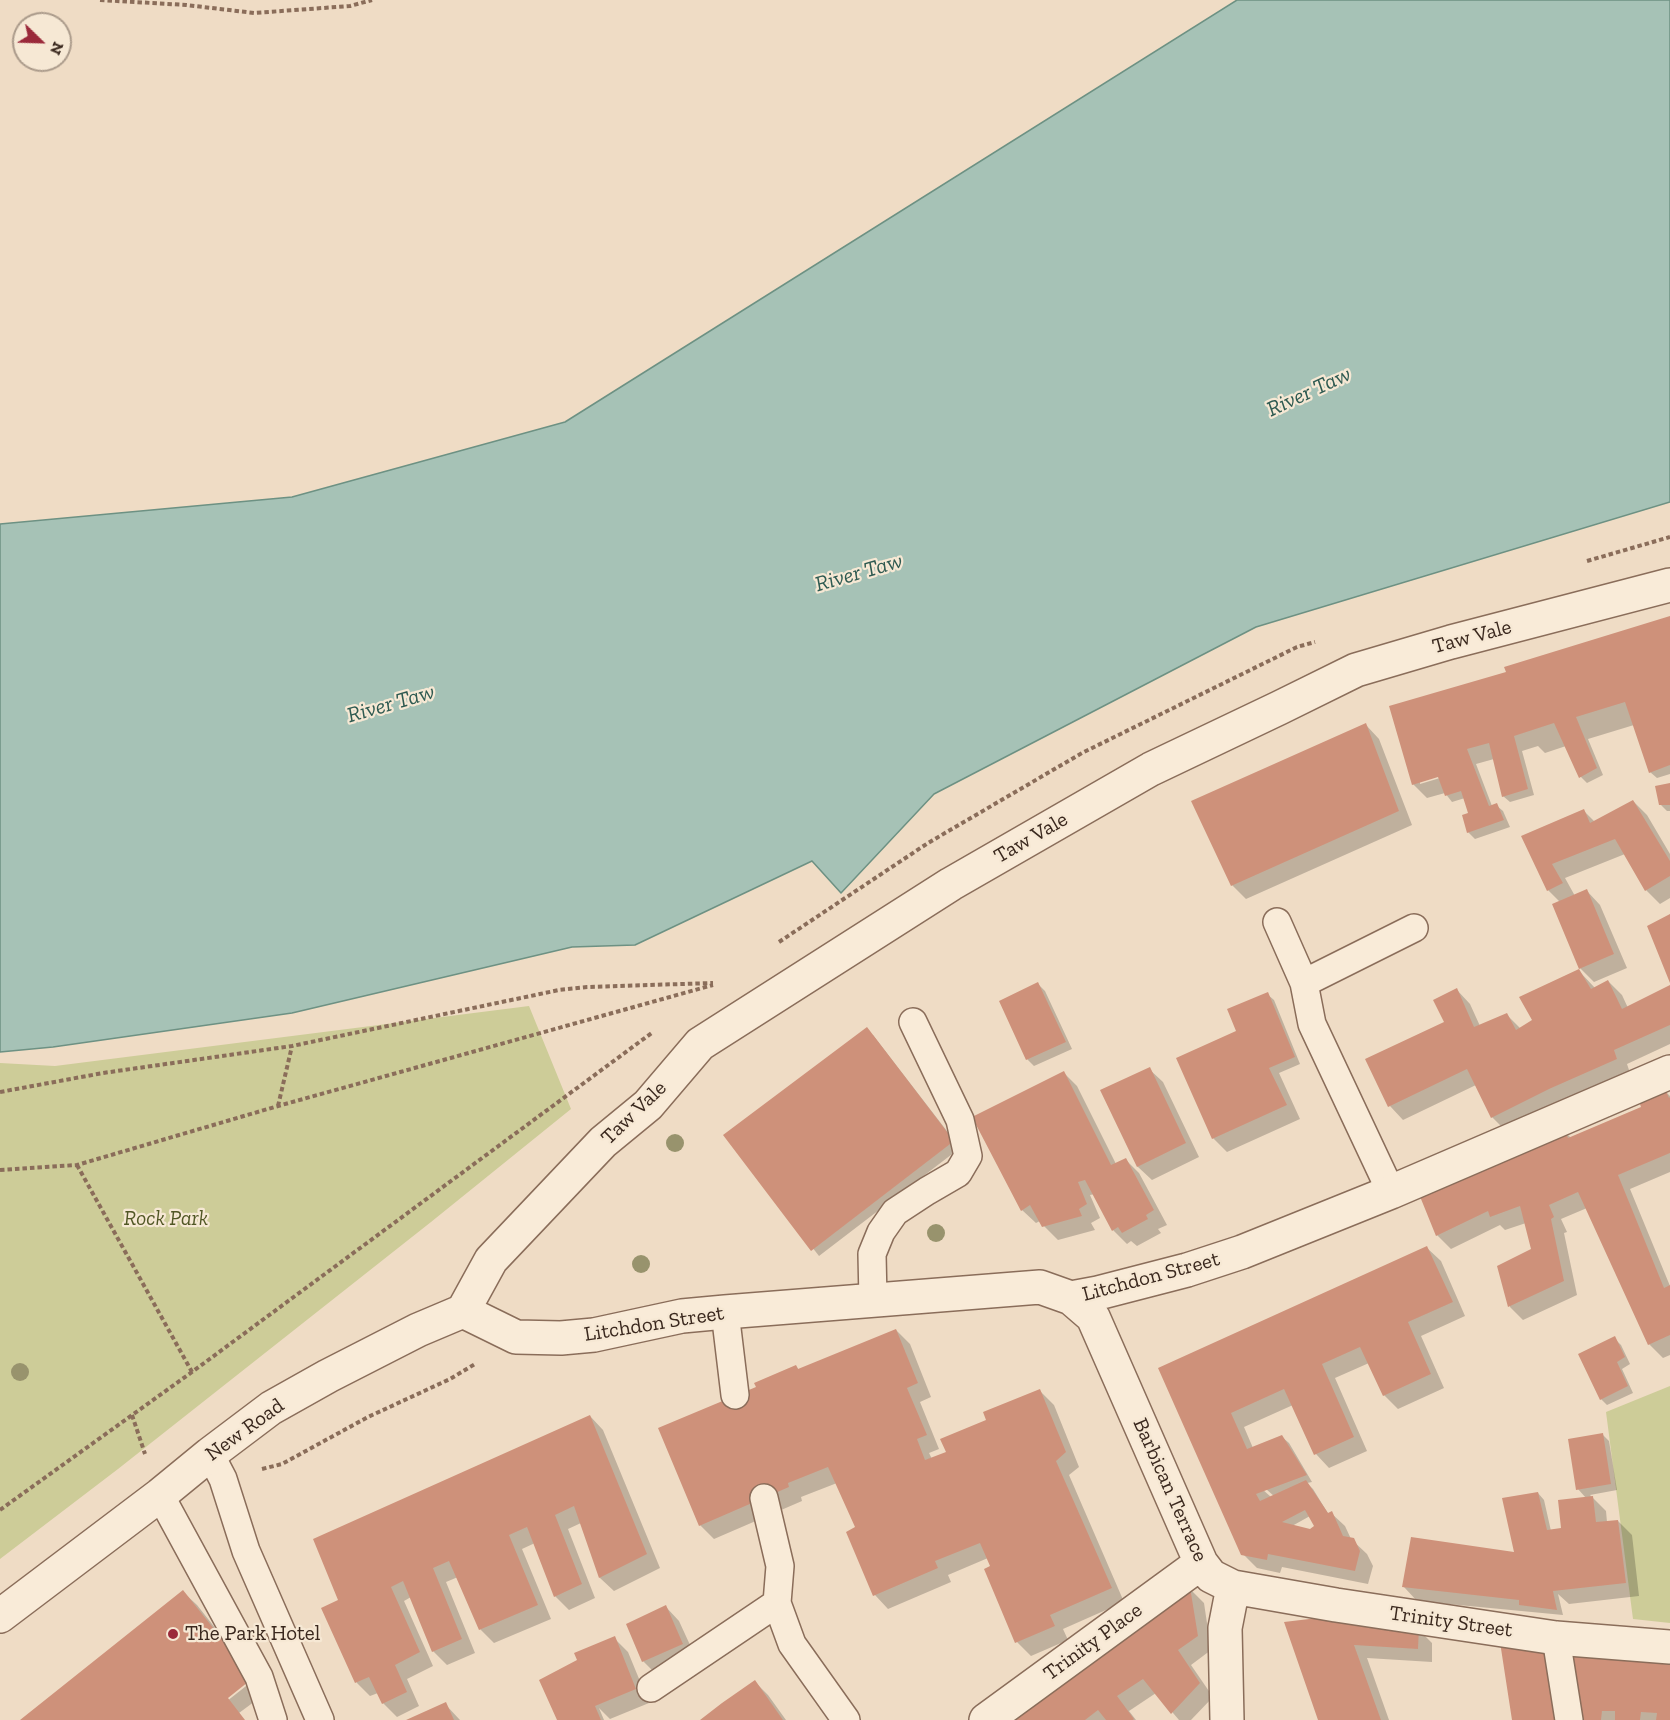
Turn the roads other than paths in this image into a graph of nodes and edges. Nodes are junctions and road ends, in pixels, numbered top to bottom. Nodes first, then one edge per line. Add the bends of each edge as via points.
1 (1670, 585) edge
2 (1277, 922) dead end
3 (1414, 928) dead end
4 (1304, 983) junction
5 (913, 1022) dead end
6 (1670, 1072) edge
7 (1391, 1192) junction
8 (1071, 1298) junction
9 (873, 1300) junction
10 (463, 1311) junction
11 (725, 1312) junction
12 (735, 1395) dead end
13 (217, 1466) junction
14 (160, 1495) junction
15 (764, 1498) dead end
16 (1201, 1563) junction
17 (1233, 1587) junction
18 (777, 1604) junction
19 (0, 1616) edge
20 (1556, 1638) junction
21 (1670, 1647) edge
22 (651, 1688) dead end
23 (1224, 1718) edge
24 (273, 1720) edge
25 (320, 1720) edge
26 (846, 1720) edge
27 (986, 1720) edge
28 (1569, 1720) edge

1 - 10 street, Taw Vale via 1356,670 1150,769 951,884 700,1044 648,1105 603,1142 491,1260
2 - 4 lane
3 - 4 lane
4 - 7 lane via 1312,1024
5 - 9 lane via 960,1120 968,1156 958,1173 895,1212 881,1232 872,1254
6 - 7 street, Litchdon Street
7 - 8 street, Litchdon Street via 1242,1252
8 - 9 street, Litchdon Street via 1040,1287
8 - 16 street, Barbican Terrace via 1093,1317
9 - 11 street, Litchdon Street
10 - 11 street, Litchdon Street via 516,1337 561,1338
10 - 13 street, New Road via 418,1330 271,1408
11 - 12 lane
13 - 14 street, New Road
13 - 25 lane via 246,1551
14 - 19 street, New Road
14 - 24 lane via 259,1677
15 - 18 lane via 780,1566
16 - 17 street, Barbican Terrace via 1211,1576
16 - 27 street, Trinity Place
17 - 20 street, Trinity Street
17 - 23 street via 1225,1628
18 - 22 lane
18 - 26 lane via 792,1644
20 - 21 street, Trinity Street
20 - 28 lane

